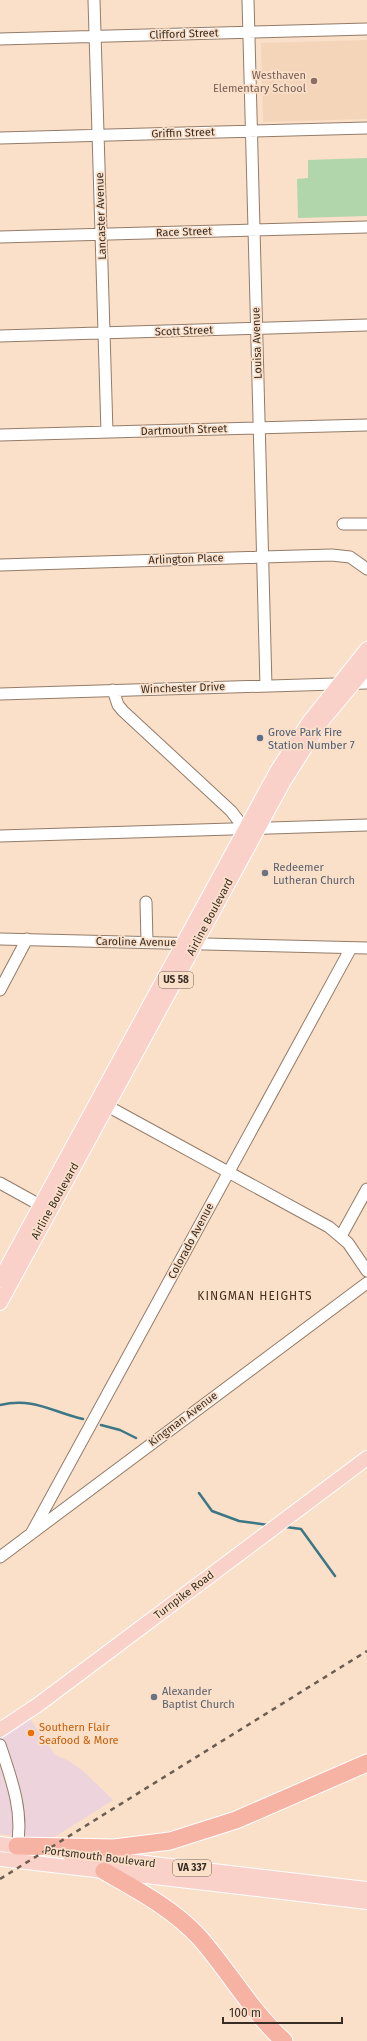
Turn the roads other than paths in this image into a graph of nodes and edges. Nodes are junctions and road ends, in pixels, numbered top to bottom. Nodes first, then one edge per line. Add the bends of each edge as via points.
1 (94, 0) edge
2 (248, 0) edge
3 (367, 29) edge
4 (249, 32) junction
5 (96, 37) junction
6 (0, 39) edge
7 (367, 128) edge
8 (252, 131) junction
9 (98, 136) junction
10 (0, 138) edge
11 (367, 227) edge
12 (254, 230) junction
13 (101, 235) junction
14 (0, 237) edge
15 (367, 325) edge
16 (257, 329) junction
17 (104, 333) junction
18 (0, 336) edge
19 (367, 425) edge
20 (260, 428) junction
21 (107, 432) junction
22 (0, 435) edge
23 (343, 524) dead end
24 (367, 524) edge
25 (263, 557) junction
26 (0, 565) edge
27 (367, 569) edge
28 (367, 649) edge
29 (367, 667) edge
30 (360, 683) edge
31 (338, 684) junction
32 (266, 686) junction
33 (113, 690) junction
34 (0, 694) edge
35 (367, 825) edge
36 (251, 829) junction
37 (0, 836) edge
38 (146, 902) dead end
39 (0, 939) edge
40 (27, 939) junction
41 (146, 942) junction
42 (189, 944) junction
43 (351, 948) junction
44 (367, 948) edge
45 (0, 990) edge
46 (103, 1103) junction
47 (228, 1171) junction
48 (0, 1183) edge
49 (367, 1189) edge
50 (46, 1208) junction
51 (341, 1236) junction
52 (367, 1271) edge
53 (0, 1280) edge
54 (367, 1283) edge
55 (0, 1303) edge
56 (367, 1458) edge
57 (31, 1534) junction
58 (0, 1557) edge
59 (0, 1730) edge
60 (0, 1745) edge
61 (367, 1763) edge
62 (0, 1844) edge
63 (17, 1846) junction
64 (0, 1859) edge
65 (104, 1871) junction
66 (367, 1888) edge
67 (367, 1902) edge
68 (284, 2041) edge

1 - 5 street, Lancaster Avenue
2 - 4 street, Louisa Avenue
3 - 4 street, Clifford Street
4 - 5 street, Clifford Street
4 - 8 street, Louisa Avenue
5 - 6 street, Clifford Street
5 - 9 street, Lancaster Avenue
7 - 8 street, Griffin Street
8 - 9 street, Griffin Street
8 - 12 street, Louisa Avenue
9 - 10 street, Griffin Street
9 - 13 street, Lancaster Avenue
11 - 12 street, Race Street
12 - 13 street, Race Street
12 - 16 street, Louisa Avenue
13 - 14 street, Race Street
13 - 17 street, Lancaster Avenue
15 - 16 street, Scott Street
16 - 17 street, Scott Street
16 - 20 street, Louisa Avenue
17 - 18 street, Scott Street
17 - 21 street, Lancaster Avenue
19 - 20 street, Dartmouth Street
20 - 21 street, Dartmouth Street
20 - 25 street, Louisa Avenue
21 - 22 street, Dartmouth Street
23 - 24 street
25 - 26 street, Arlington Place
25 - 27 street, Arlington Place via 341,555 358,561
25 - 32 street, Louisa Avenue
28 - 31 main road, Airline Boulevard / US 58
29 - 30 main road, Airline Boulevard / US 58
30 - 31 street, Winchester Drive
30 - 36 main road, Airline Boulevard / US 58 via 322,721
31 - 32 street, Winchester Drive
31 - 36 main road, Airline Boulevard / US 58 via 288,752
32 - 33 street, Winchester Drive
33 - 34 street, Winchester Drive
33 - 36 street via 123,711
35 - 36 street
36 - 37 street
36 - 42 main road, Airline Boulevard / US 58
38 - 41 street
39 - 40 street, Caroline Avenue
40 - 41 street, Caroline Avenue
40 - 45 street
41 - 42 street, Caroline Avenue
42 - 43 street, Caroline Avenue
42 - 46 main road, Airline Boulevard / US 58
43 - 44 street, Caroline Avenue
43 - 47 street, Colorado Avenue
46 - 47 street
46 - 50 main road, Airline Boulevard / US 58
47 - 51 street
47 - 57 street, Colorado Avenue
48 - 50 street
49 - 51 street
50 - 53 main road, Airline Boulevard / US 58
50 - 55 main road, Airline Boulevard / US 58
51 - 52 street
54 - 57 street, Kingman Avenue
56 - 59 main road, Turnpike Road via 39,1704
57 - 58 street, Kingman Avenue
60 - 63 street via 20,1819
61 - 63 highway via 236,1820 170,1841 114,1848
62 - 63 main road, Portsmouth Boulevard
63 - 66 main road, Portsmouth Boulevard / VA 337
64 - 65 main road, Portsmouth Boulevard
65 - 67 main road, Portsmouth Boulevard / VA 337
65 - 68 highway via 153,1900 185,1924 210,1951 263,2020

